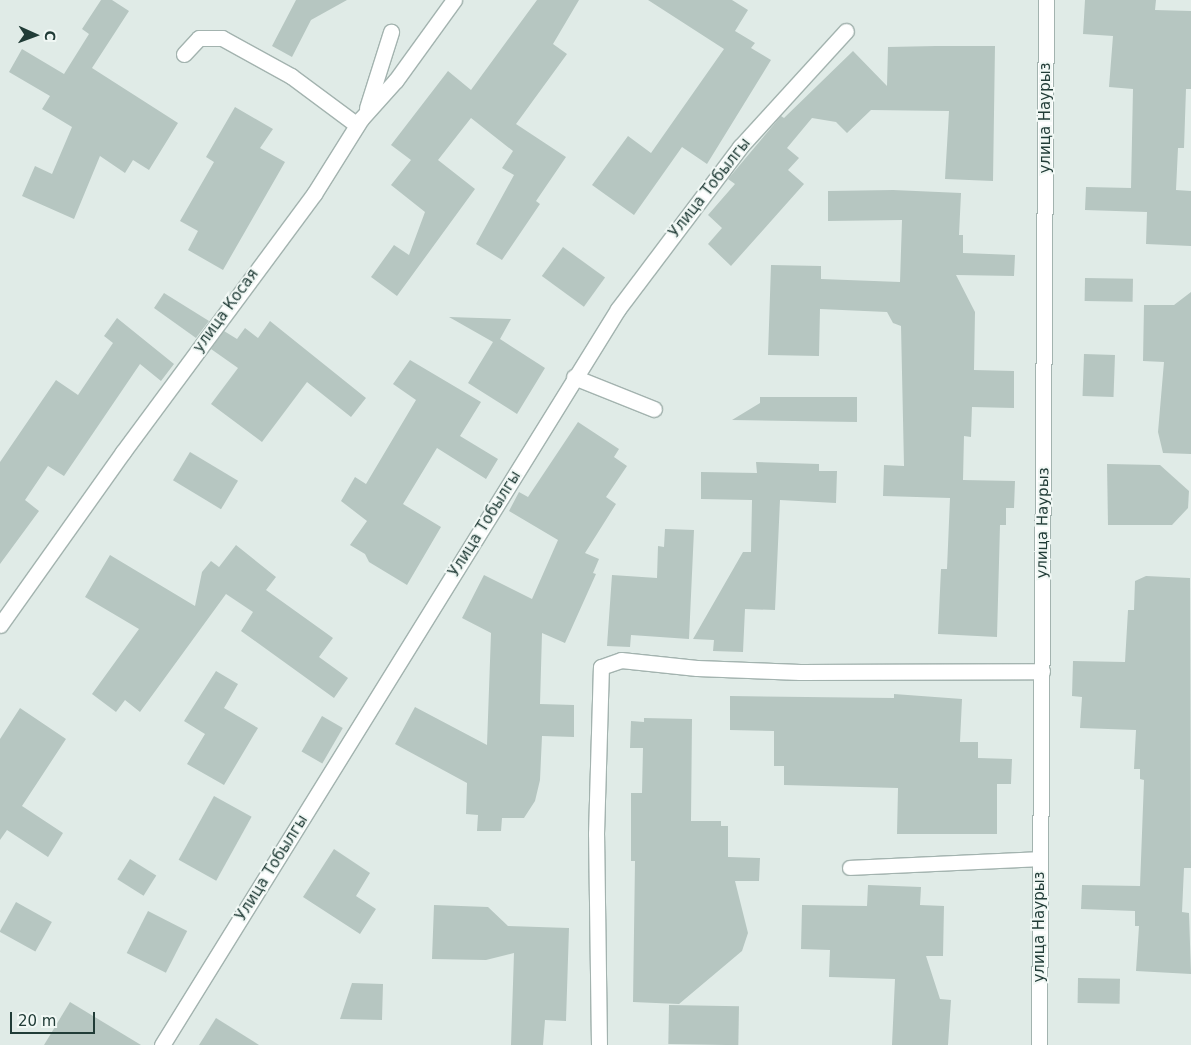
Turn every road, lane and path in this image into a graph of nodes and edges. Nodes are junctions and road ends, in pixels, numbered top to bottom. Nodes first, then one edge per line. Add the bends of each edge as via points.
1 (454, 0) edge
2 (1046, 0) edge
3 (846, 31) dead end
4 (391, 32) dead end
5 (184, 54) dead end
6 (361, 120) junction
7 (574, 377) junction
8 (654, 409) dead end
9 (0, 625) edge
10 (1042, 671) junction
11 (1041, 859) junction
12 (850, 868) dead end
13 (162, 1045) edge
14 (599, 1045) edge
15 (1039, 1045) edge

1 - 6 street, улица Косая via 396,80
2 - 10 street, улица Наурыз
3 - 7 street, Улица Тобылгы via 740,147 618,309
4 - 6 street
5 - 6 street via 199,38 222,38
6 - 9 street, улица Косая via 314,194
7 - 8 street
7 - 13 street, Улица Тобылгы
10 - 11 street, улица Наурыз
10 - 14 street via 800,672 697,668 621,660 602,667 596,834
11 - 12 lane
11 - 15 street, улица Наурыз

